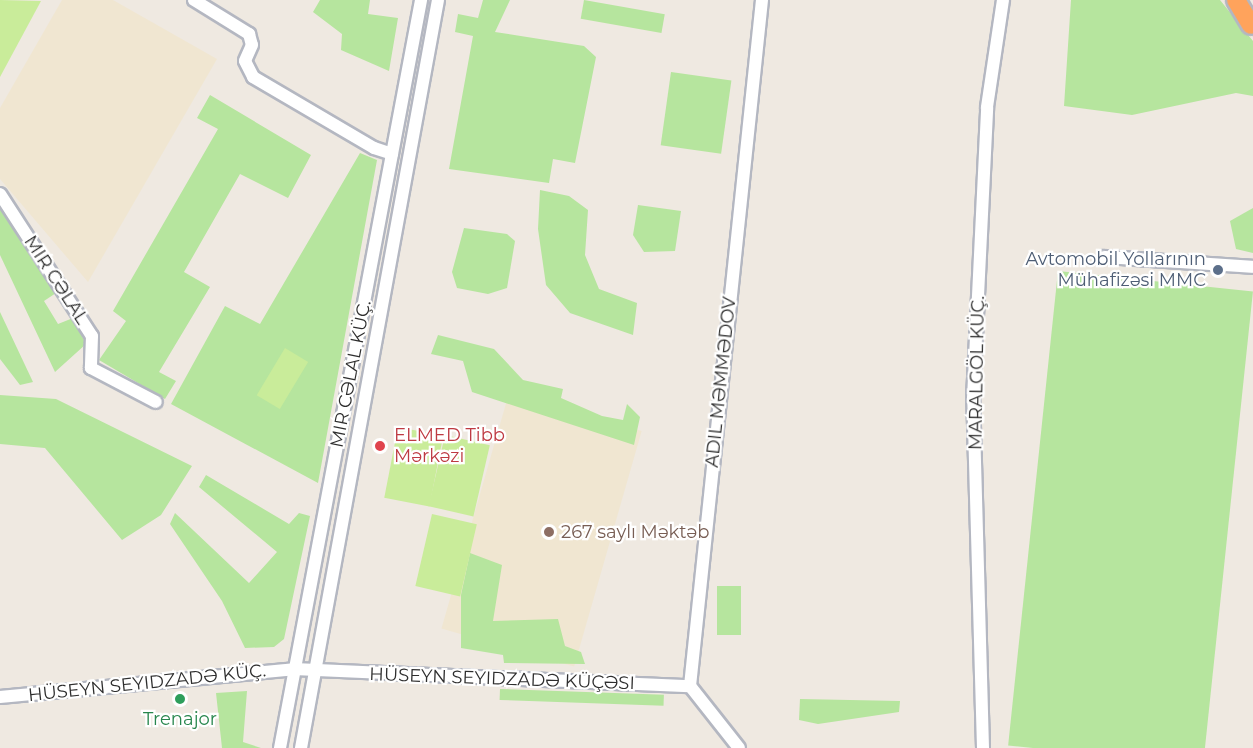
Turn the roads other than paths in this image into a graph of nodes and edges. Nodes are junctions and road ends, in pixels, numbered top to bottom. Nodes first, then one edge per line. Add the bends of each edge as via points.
1 (194, 0) edge
2 (420, 0) edge
3 (438, 0) edge
4 (762, 0) edge
5 (1003, 0) edge
6 (1236, 0) edge
7 (1251, 25) dead end
8 (392, 154) junction
9 (0, 194) edge
10 (1104, 257) dead end
11 (1253, 267) edge
12 (156, 402) dead end
13 (294, 669) junction
14 (314, 670) junction
15 (690, 686) junction
16 (0, 697) edge
17 (280, 748) edge
18 (301, 748) edge
19 (739, 748) edge
20 (983, 748) edge

1 - 8 street via 249,34 252,45 245,61 253,77 374,148
2 - 8 street, MIR CƏLAL KÜÇ.
3 - 14 street, MIR CƏLAL KÜÇ.
4 - 15 street, ADIL MƏMMƏDOV
5 - 20 street, MARALGÖL KÜÇ. via 987,107 973,398
6 - 7 highway
8 - 13 street, MIR CƏLAL KÜÇ.
9 - 12 street, MIR CƏLAL via 92,336 91,368
10 - 11 street
13 - 14 street, HÜSEYN SEYIDZADƏ KÜÇ.
13 - 16 street, HÜSEYN SEYIDZADƏ KÜÇ.
13 - 17 street, MIR CƏLAL KÜÇ.
14 - 15 street, HÜSEYN SEYIDZADƏ KÜÇƏSI
14 - 18 street, MIR CƏLAL KÜÇ.
15 - 19 street

